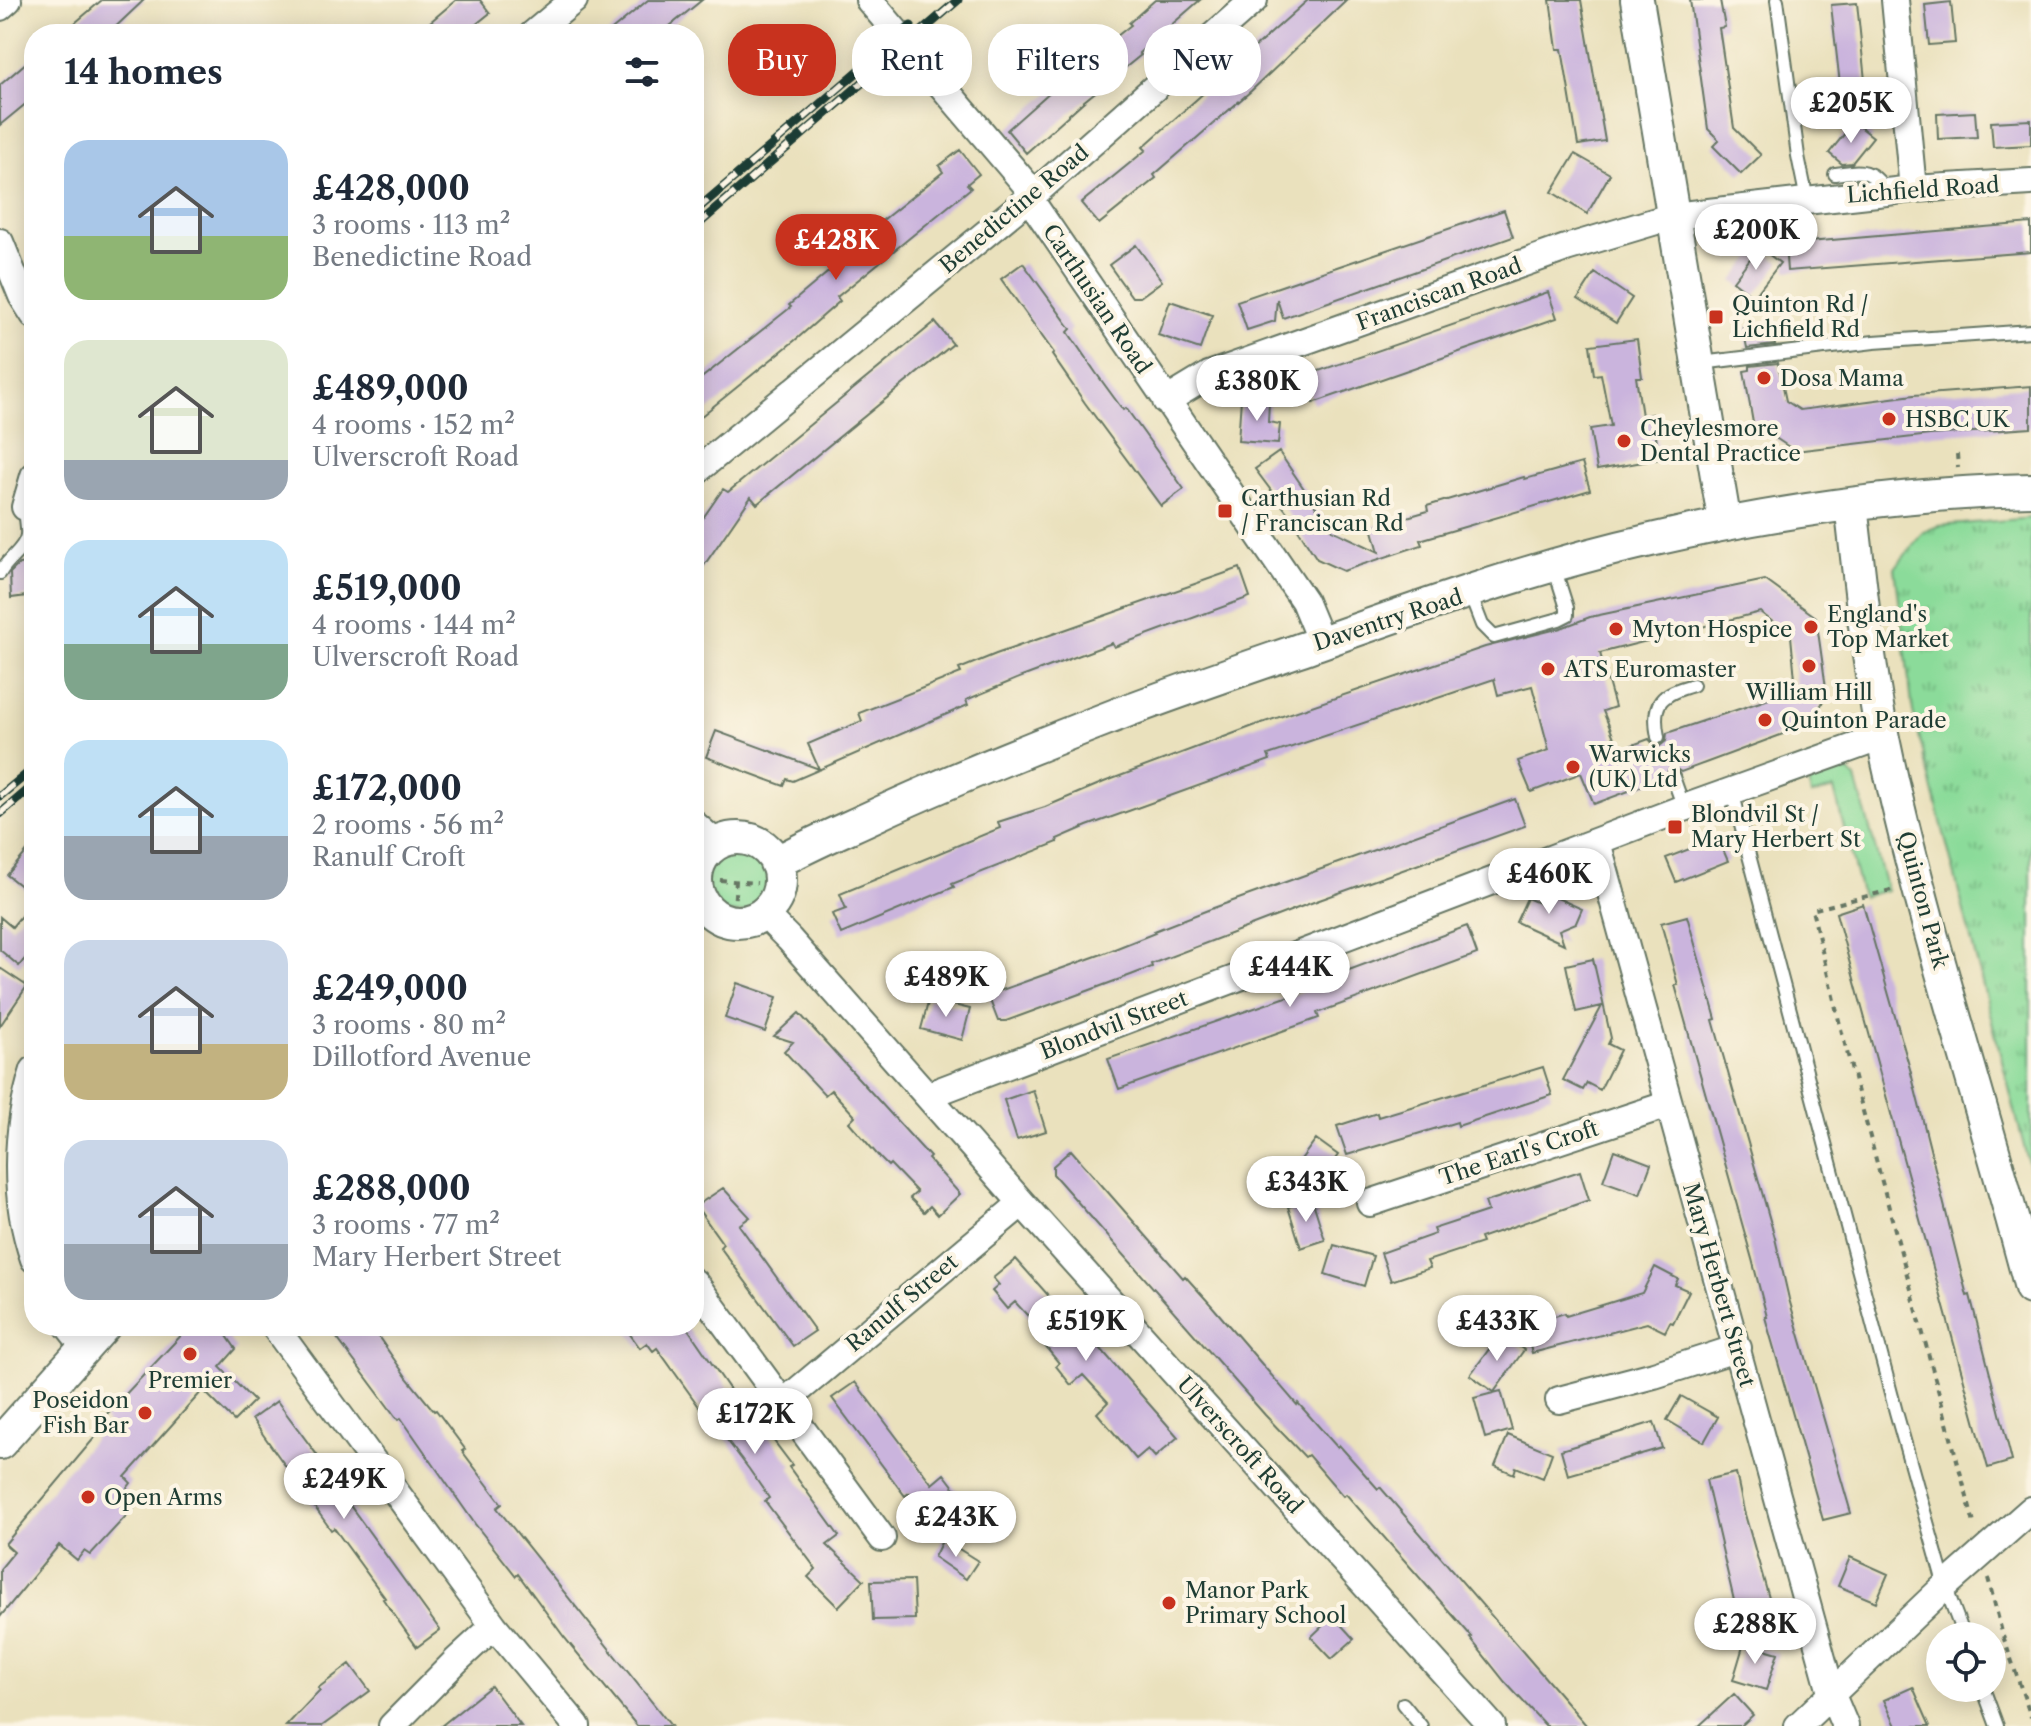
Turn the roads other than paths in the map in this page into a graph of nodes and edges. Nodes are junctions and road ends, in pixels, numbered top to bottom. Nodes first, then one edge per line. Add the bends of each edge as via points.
1 (8, 0) edge
2 (574, 0) edge
3 (869, 0) edge
4 (1254, 0) edge
5 (1637, 0) edge
6 (1777, 0) edge
7 (1895, 0) edge
8 (0, 7) edge
9 (545, 24) edge
10 (1835, 174) dead end
11 (2031, 182) edge
12 (1900, 190) junction
13 (1031, 196) junction
14 (1807, 200) junction
15 (1673, 216) junction
16 (0, 242) edge
17 (24, 299) edge
18 (2031, 331) edge
19 (1697, 363) junction
20 (1166, 401) junction
21 (704, 465) edge
22 (2031, 490) edge
23 (1851, 504) junction
24 (1725, 524) junction
25 (24, 542) edge
26 (1554, 567) junction
27 (0, 573) edge
28 (1469, 593) junction
29 (1321, 642) junction
30 (1693, 685) dead end
31 (1658, 737) dead end
32 (1882, 737) junction
33 (1673, 777) dead end
34 (1732, 790) junction
35 (1684, 808) junction
36 (706, 834) edge
37 (1597, 842) junction
38 (778, 874) junction
39 (704, 903) edge
40 (764, 914) junction
41 (929, 1095) junction
42 (1669, 1104) junction
43 (24, 1112) edge
44 (1022, 1203) junction
45 (1370, 1203) dead end
46 (24, 1217) edge
47 (2031, 1288) edge
48 (704, 1296) edge
49 (83, 1336) edge
50 (281, 1336) edge
51 (1738, 1348) junction
52 (1559, 1400) dead end
53 (783, 1403) junction
54 (0, 1443) edge
55 (2031, 1510) edge
56 (882, 1538) dead end
57 (1945, 1586) junction
58 (1959, 1622) edge
59 (494, 1626) junction
60 (1832, 1695) junction
61 (1988, 1702) edge
62 (1403, 1704) dead end
63 (1489, 1725) edge
64 (392, 1726) edge
65 (577, 1726) edge
66 (1421, 1726) edge
67 (1798, 1726) edge
68 (1845, 1726) edge
69 (1997, 1726) edge

1 - 8 street
2 - 9 street
3 - 13 street, Carthusian Road
4 - 13 street, Benedictine Road
5 - 15 street
6 - 14 lane
7 - 12 street
10 - 12 lane via 1870,173
11 - 12 street, Lichfield Road
12 - 14 street, Lichfield Road
13 - 20 street, Carthusian Road
13 - 21 street, Benedictine Road
14 - 15 street, Lichfield Road
15 - 19 street
15 - 20 street, Franciscan Road via 1209,375
16 - 17 street
18 - 19 lane via 1874,342
19 - 24 street
20 - 29 street, Carthusian Road via 1304,601
22 - 23 street, Daventry Road
23 - 24 street, Daventry Road
23 - 32 street, Quinton Park
24 - 26 street, Daventry Road
25 - 27 lane
26 - 28 street, Daventry Road
26 - 28 lane via 1567,608 1567,615 1559,619 1494,637 1482,625
28 - 29 street, Daventry Road
29 - 38 street, Daventry Road via 1184,689 905,802 796,851
30 - 31 lane via 1668,694 1655,708
32 - 34 street, Blondvil Street
32 - 47 street, Quinton Park via 1917,883
33 - 35 lane
34 - 35 street, Blondvil Street
34 - 57 lane
35 - 37 street, Blondvil Street
36 - 38 street via 764,847
37 - 41 street, Blondvil Street
37 - 42 street, Mary Herbert Street
38 - 40 street via 774,902
39 - 40 street via 715,915 733,922
40 - 41 street, Ulverscroft Road
41 - 44 street, Ulverscroft Road
42 - 45 street, The Earl's Croft
42 - 51 street, Mary Herbert Street
43 - 46 street via 19,1160
44 - 53 street, Ranulf Street
44 - 63 street, Ulverscroft Road
48 - 53 street
49 - 54 street
50 - 59 street
51 - 52 street
51 - 60 street, Mary Herbert Street
53 - 56 street
55 - 57 street
57 - 58 lane
57 - 60 street
59 - 64 street
59 - 65 street
60 - 67 street
60 - 68 street, Mary Herbert Street
61 - 69 lane
62 - 66 lane

